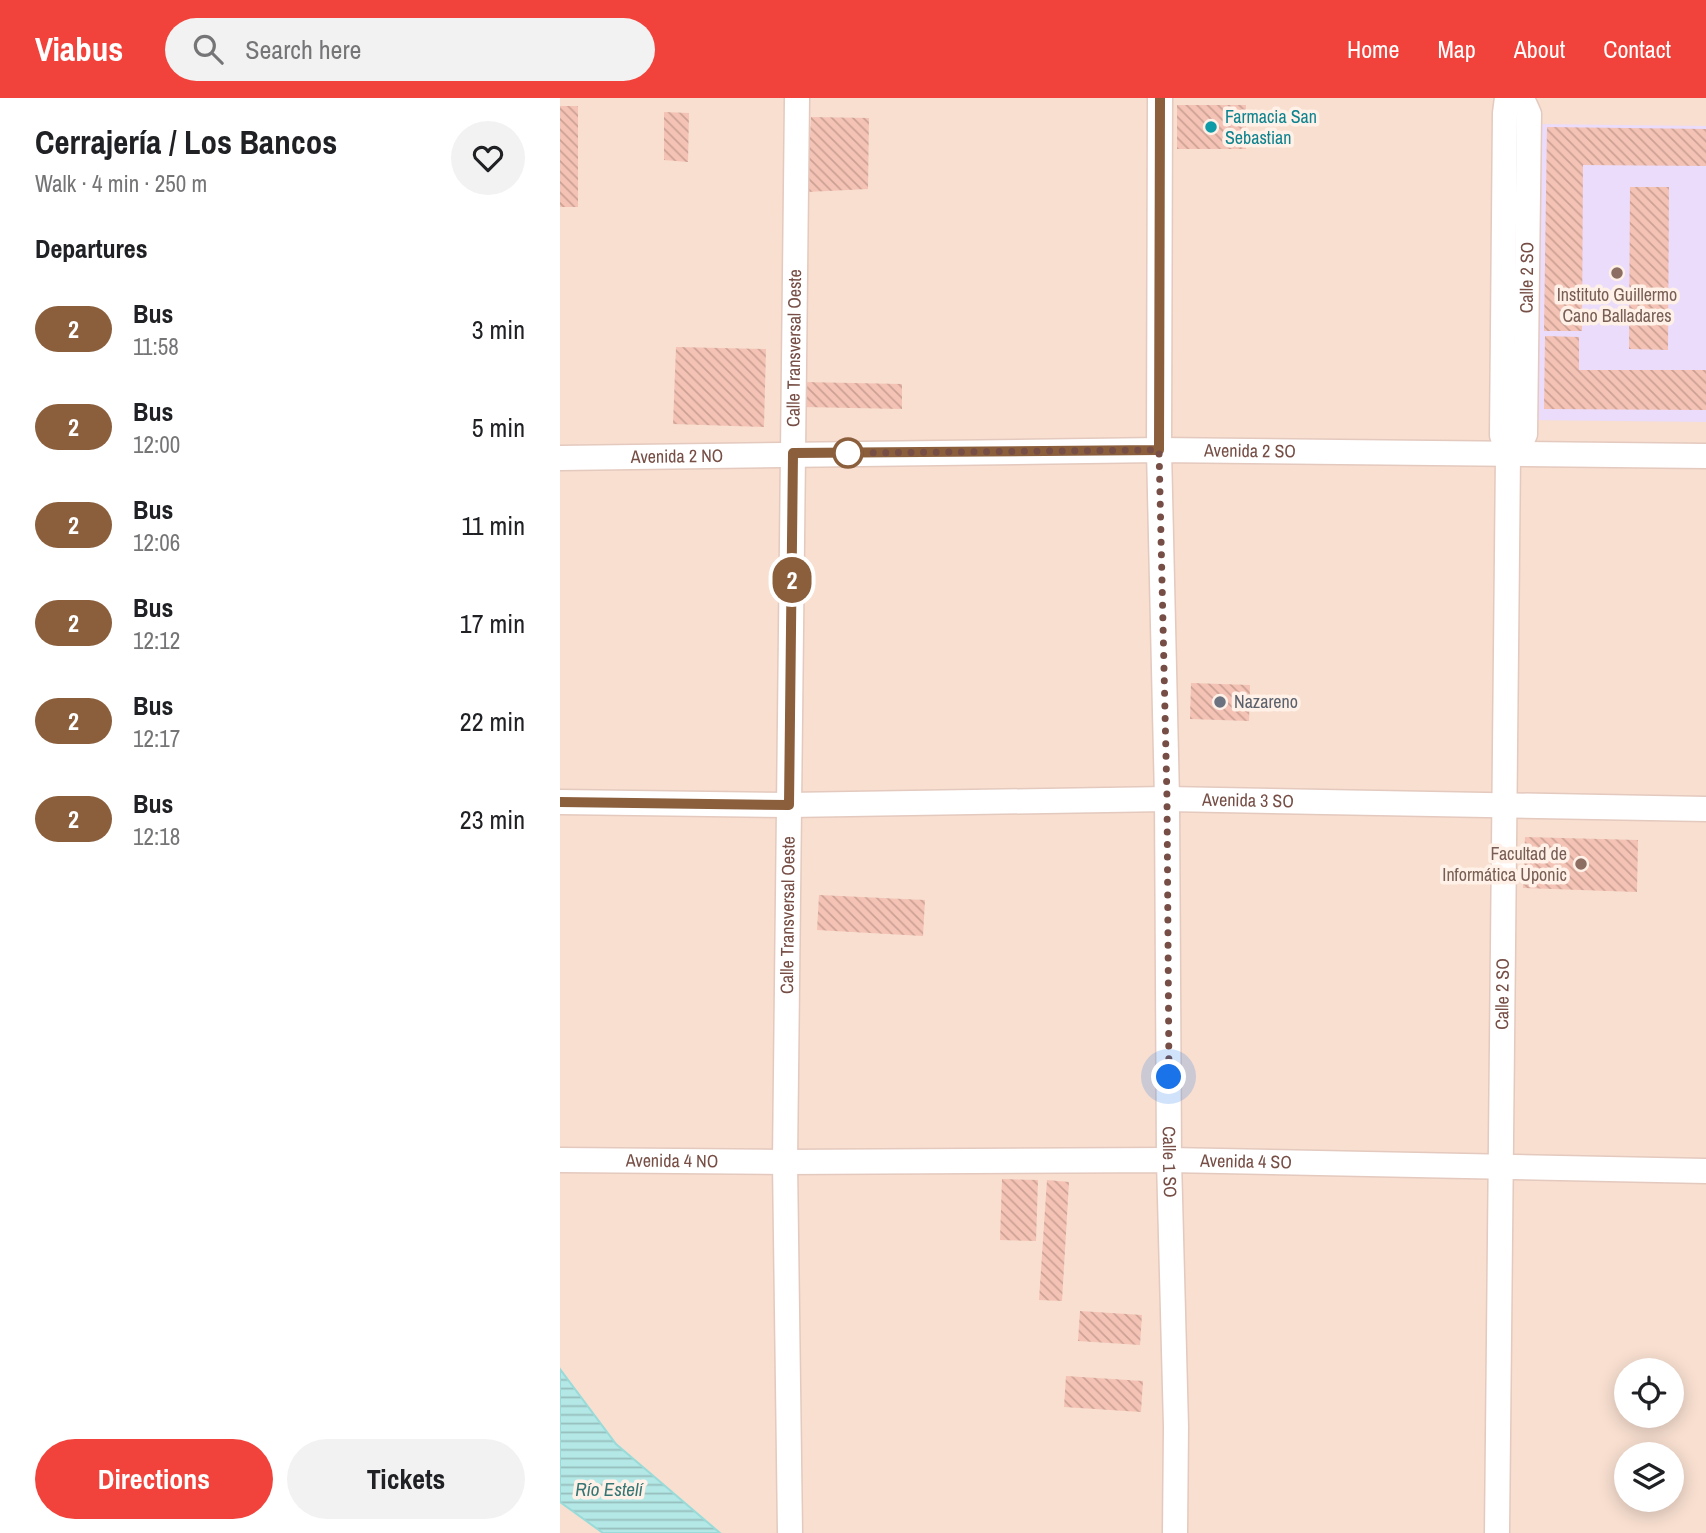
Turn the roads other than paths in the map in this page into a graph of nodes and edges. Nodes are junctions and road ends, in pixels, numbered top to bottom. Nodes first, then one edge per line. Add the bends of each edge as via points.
1 (797, 98) edge
2 (1160, 98) edge
3 (1507, 98) edge
4 (1517, 98) edge
5 (1159, 450) junction
6 (793, 453) junction
7 (1508, 455) junction
8 (1706, 456) edge
9 (560, 458) edge
10 (1167, 799) junction
11 (560, 802) edge
12 (789, 805) junction
13 (1504, 807) junction
14 (1706, 809) edge
15 (560, 1160) edge
16 (1169, 1160) junction
17 (785, 1162) junction
18 (1500, 1165) junction
19 (1706, 1171) edge
20 (790, 1527) edge
21 (1175, 1533) edge
22 (1497, 1533) edge

1 - 6 street, Calle Transversal Oeste
2 - 5 street, Calle 1 SO
3 - 7 street, Calle 2 SO via 1502,435
4 - 7 street, Calle 2 SO via 1529,114 1525,434
5 - 6 street, Avenida 2 SO
5 - 7 street, Avenida 2 SO
5 - 10 street, Calle 1 SO
6 - 9 street, Avenida 2 NO
6 - 12 street, Calle Transversal Oeste
7 - 8 street, Avenida 2 SO
7 - 13 street, Calle 2 SO
10 - 12 street, Avenida 3 SO
10 - 13 street, Avenida 3 SO
10 - 16 street, Calle 1 SO
11 - 12 street, Avenida 3 SO
12 - 17 street, Calle Transversal Oeste
13 - 14 street, Avenida 3 SO
13 - 18 street, Calle 2 SO
15 - 17 street, Avenida 4 NO
16 - 17 street, Avenida 4 SO
16 - 18 street, Avenida 4 SO
16 - 21 street, Calle 1 SO
17 - 20 street, Calle Transversal Oeste
18 - 19 street, Avenida 4 SO
18 - 22 street, Calle 2 SO

